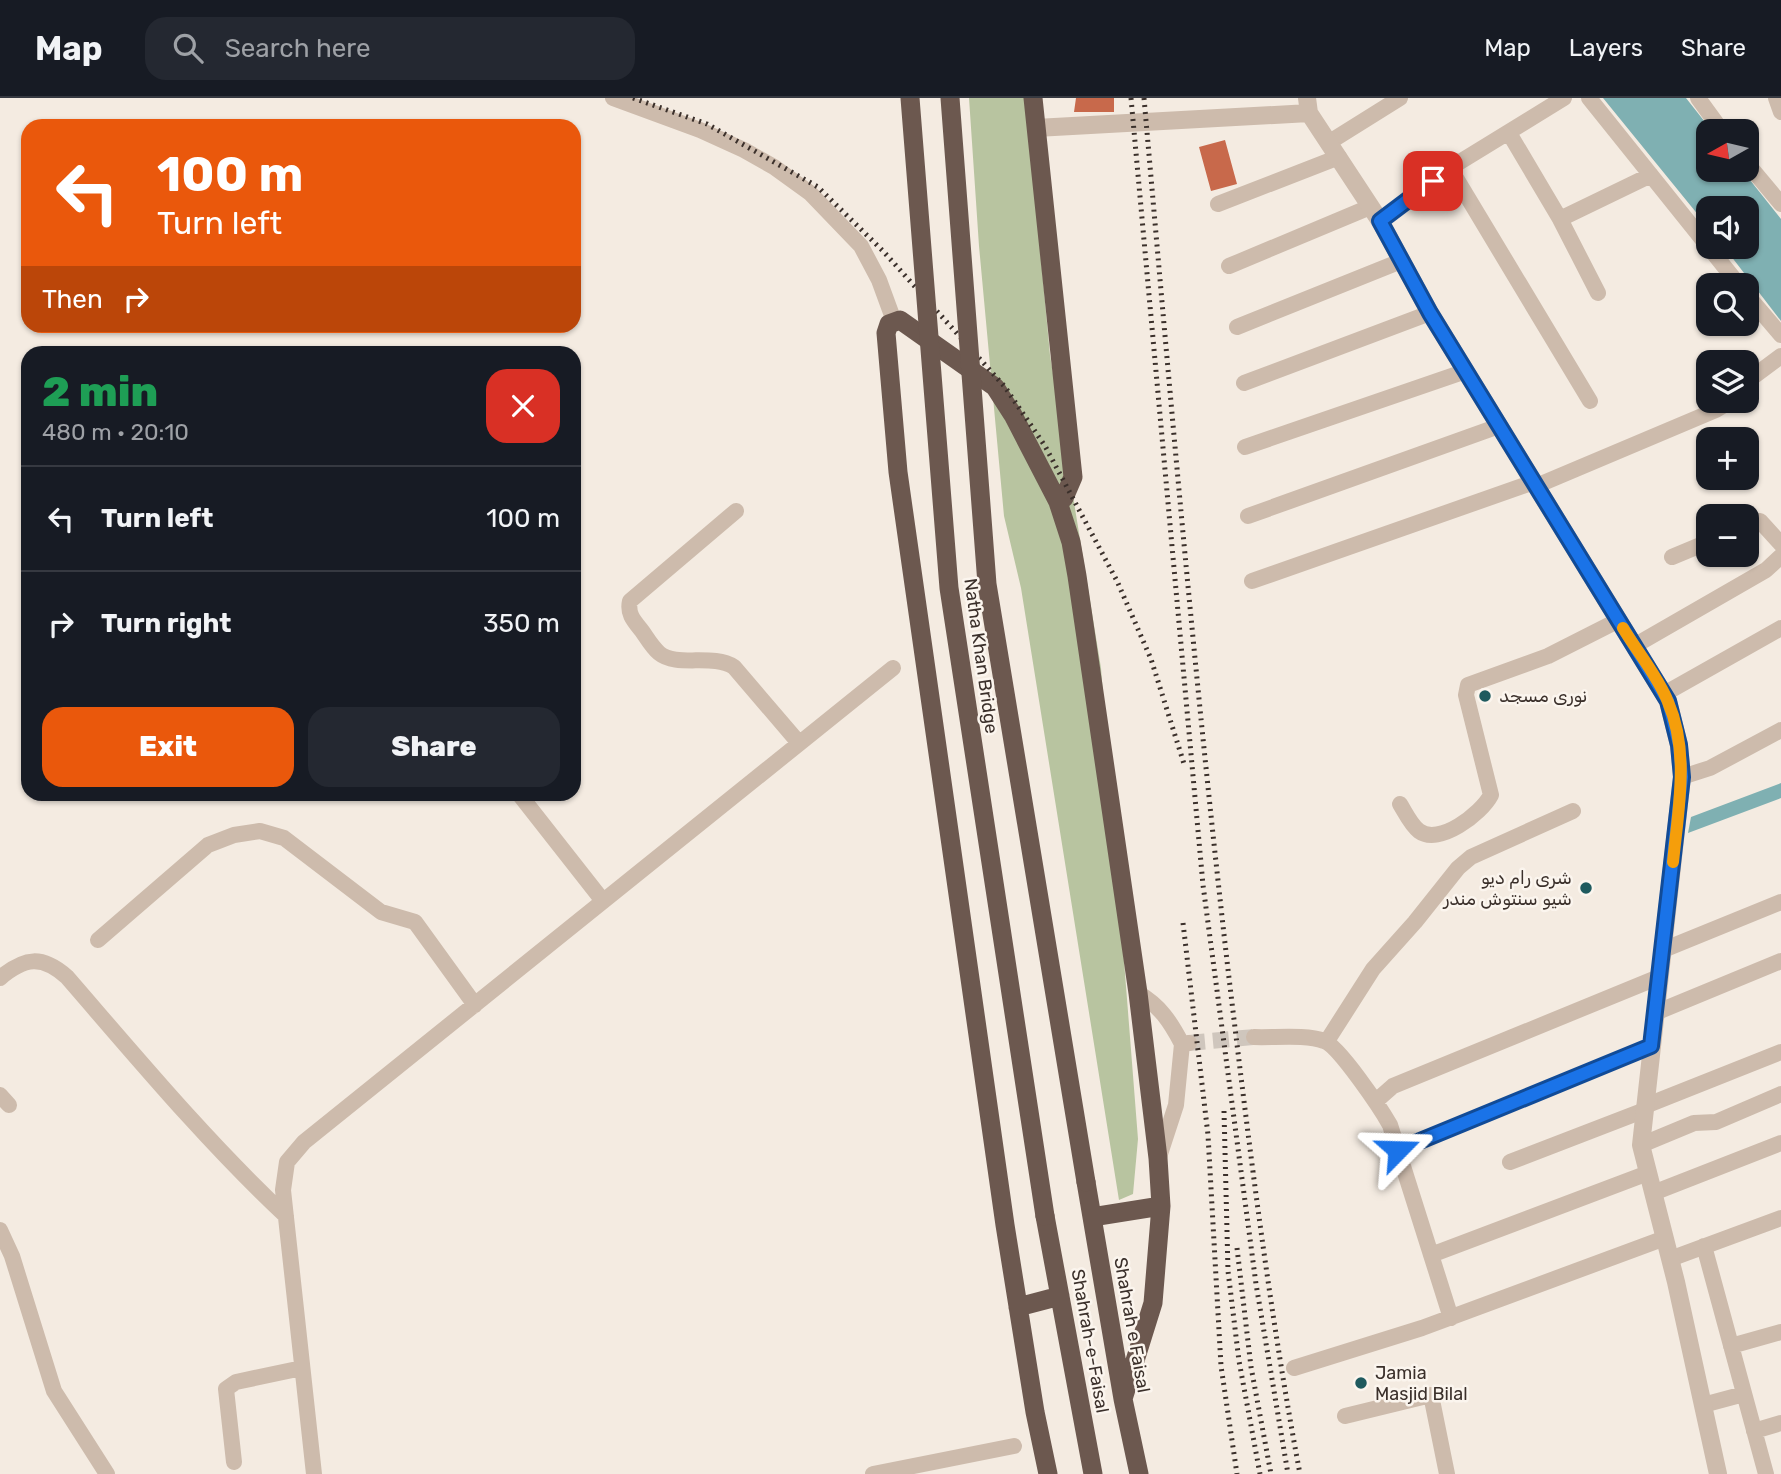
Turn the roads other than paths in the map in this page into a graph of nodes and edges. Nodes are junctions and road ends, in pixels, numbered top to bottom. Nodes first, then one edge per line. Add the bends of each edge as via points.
1 (613, 98) edge
2 (910, 98) edge
3 (950, 98) edge
4 (1033, 98) edge
5 (1400, 98) edge
6 (1564, 98) edge
7 (1589, 98) edge
8 (1698, 98) edge
9 (1776, 98) edge
10 (1308, 105) edge
11 (1781, 112) edge
12 (1713, 119) edge
13 (1036, 128) junction
14 (1509, 133) junction
15 (1333, 150) junction
16 (1450, 168) junction
17 (1651, 174) junction
18 (1759, 178) edge
19 (1218, 204) dead end
20 (1781, 204) edge
21 (1375, 214) junction
22 (1560, 219) junction
23 (1401, 261) junction
24 (1229, 266) dead end
25 (1729, 273) edge
26 (1598, 293) dead end
27 (1759, 309) edge
28 (1430, 313) junction
29 (894, 321) junction
30 (1237, 327) dead end
31 (1781, 335) edge
32 (1781, 356) edge
33 (1466, 371) junction
34 (1759, 372) edge
35 (1244, 383) dead end
36 (1590, 401) dead end
37 (1709, 413) edge
38 (1499, 426) junction
39 (1245, 447) dead end
40 (1535, 484) junction
41 (1058, 502) junction
42 (736, 511) dead end
43 (1248, 516) dead end
44 (1759, 521) edge
45 (1781, 544) edge
46 (1696, 547) edge
47 (1781, 556) edge
48 (1672, 558) dead end
49 (1252, 581) dead end
50 (1619, 620) junction
51 (1781, 628) edge
52 (1634, 646) junction
53 (893, 668) dead end
54 (1664, 694) junction
55 (1781, 730) edge
56 (799, 743) junction
57 (1682, 777) junction
58 (524, 801) edge
59 (1400, 804) dead end
60 (1573, 810) dead end
61 (603, 901) junction
62 (1780, 907) edge
63 (98, 940) dead end
64 (1663, 950) junction
65 (1781, 961) edge
66 (1659, 977) junction
67 (0, 978) edge
68 (1138, 993) junction
69 (475, 1005) junction
70 (1655, 1013) junction
71 (1254, 1037) tunnel mouth
72 (1326, 1041) junction
73 (1651, 1046) junction
74 (1781, 1052) edge
75 (1781, 1094) edge
76 (1376, 1101) junction
77 (1645, 1108) junction
78 (1781, 1143) edge
79 (1641, 1145) junction
80 (1398, 1150) junction
81 (1158, 1158) junction
82 (1510, 1162) dead end
83 (1648, 1173) junction
84 (1087, 1182) joint
85 (1653, 1193) junction
86 (1161, 1206) junction
87 (286, 1216) junction
88 (1045, 1216) joint
89 (1092, 1217) junction
90 (1781, 1217) edge
91 (0, 1230) edge
92 (1665, 1238) junction
93 (1704, 1246) junction
94 (1431, 1255) junction
95 (1670, 1259) junction
96 (1060, 1296) junction
97 (1018, 1307) junction
98 (1451, 1318) junction
99 (1781, 1332) edge
100 (1731, 1346) junction
101 (302, 1368) junction
102 (1294, 1368) dead end
103 (1744, 1394) junction
104 (1124, 1399) junction
105 (1703, 1405) junction
106 (1345, 1416) dead end
107 (1781, 1423) edge
108 (1754, 1432) junction
109 (1014, 1446) dead end
110 (234, 1462) dead end
111 (107, 1474) edge
112 (314, 1474) edge
113 (873, 1474) edge
114 (1048, 1474) edge
115 (1093, 1474) edge
116 (1139, 1474) edge
117 (1447, 1474) edge
118 (1718, 1474) edge
119 (1766, 1474) edge

1 - 29 street via 744,150 810,193 861,246
2 - 88 highway, Natha Khan Bridge, bridge via 949,588
3 - 84 highway, Natha Khan Bridge, bridge via 987,584
4 - 13 highway
5 - 15 street
6 - 14 street
7 - 17 street
8 - 12 street
9 - 11 street
10 - 13 street
10 - 15 street
13 - 41 highway via 1073,477
14 - 16 street
14 - 22 street
15 - 19 street
15 - 21 street
16 - 21 street
16 - 36 street
17 - 22 street
17 - 25 street
18 - 20 street
21 - 23 street
21 - 24 street
22 - 26 street
23 - 28 street
23 - 30 street
27 - 31 street
28 - 33 street
28 - 35 street
29 - 41 highway via 900,320 995,387
29 - 97 highway via 886,333 898,472
32 - 34 street
33 - 38 street
33 - 39 street
37 - 40 street
38 - 40 street
38 - 43 street
40 - 49 street
40 - 50 street
41 - 68 highway via 1075,565
42 - 56 street via 629,601 630,616 660,654 670,659 725,661 734,667
44 - 45 street
46 - 48 street
47 - 52 street via 1766,570
50 - 52 street
50 - 59 street via 1548,656 1468,685 1466,695 1491,795 1486,804 1446,833 1429,836 1417,830
51 - 54 street
52 - 54 street
53 - 56 street
54 - 57 street via 1679,745
55 - 57 street via 1710,768
56 - 61 street
57 - 64 street
58 - 61 street
60 - 72 street via 1471,857 1458,868 1373,968
61 - 69 street
62 - 64 street
63 - 69 street via 208,845 260,831 284,838 381,912 415,922
64 - 66 street
65 - 70 street
66 - 70 street
66 - 76 street via 1393,1086
67 - 87 street via 29,962 54,965 229,1161
68 - 81 highway
68 - 81 street via 1155,1003 1185,1043 1176,1105
69 - 87 street via 304,1142 287,1162
70 - 73 street
71 - 72 street
72 - 76 street
73 - 77 street
73 - 80 street
74 - 77 street
75 - 79 street via 1716,1122 1694,1123
76 - 80 street
77 - 79 street
77 - 82 street
78 - 85 street
79 - 83 street
80 - 94 street
81 - 86 highway
83 - 85 street
83 - 94 street
84 - 89 highway, Shahrah e Faisal
85 - 92 street
86 - 89 highway
86 - 104 highway via 1153,1303
87 - 101 street
88 - 96 highway, Shahrah-e-Faisal
89 - 104 highway, Shahrah e Faisal
90 - 93 street
91 - 111 street via 54,1391
92 - 95 street
92 - 98 street
93 - 95 street
93 - 100 street
94 - 98 street
95 - 105 street
96 - 97 highway
96 - 115 highway, Shahrah-e-Faisal
97 - 114 highway
98 - 102 street
99 - 100 street
100 - 103 street
101 - 110 street via 236,1382 226,1389
101 - 112 street
103 - 105 street
103 - 108 street
104 - 116 highway, Shahrah e Faisal
105 - 118 street
106 - 117 street via 1431,1395
107 - 108 street
108 - 119 street
109 - 113 street

